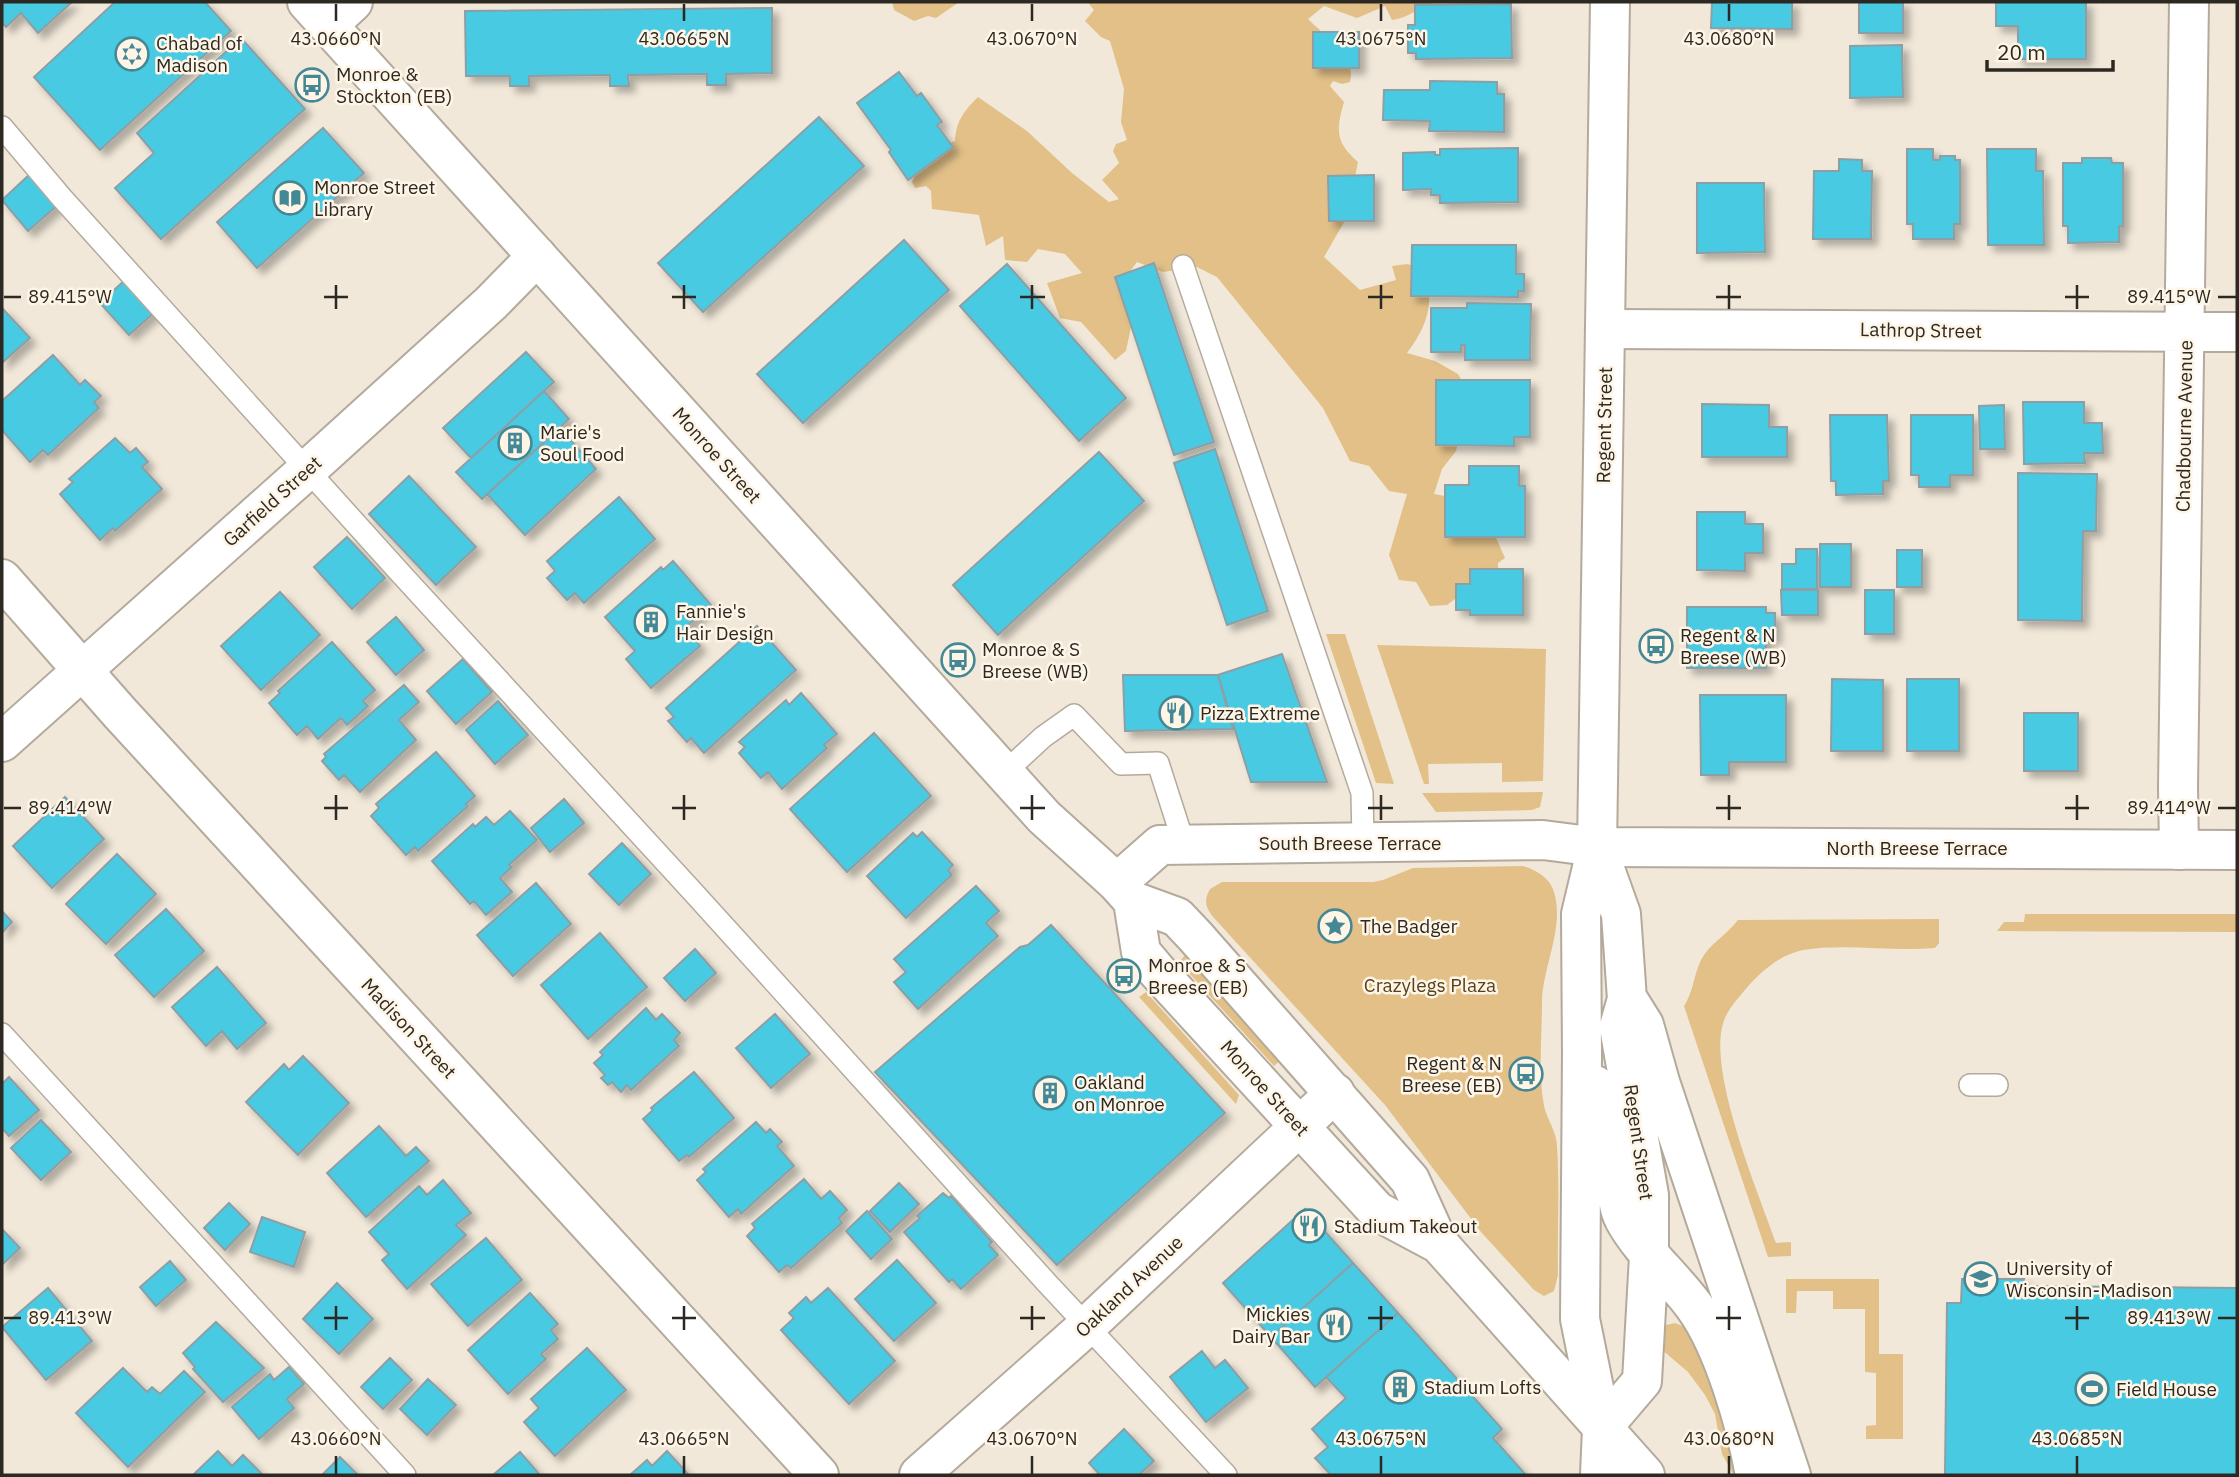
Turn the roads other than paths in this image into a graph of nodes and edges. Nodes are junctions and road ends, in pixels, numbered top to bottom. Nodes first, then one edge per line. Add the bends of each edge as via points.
1 (1610, 2) edge
2 (2189, 2) edge
3 (329, 10) edge
4 (2, 127) edge
5 (537, 256) junction
6 (1183, 266) dead end
7 (1605, 329) junction
8 (2185, 331) junction
9 (2237, 332) edge
10 (307, 470) junction
11 (2, 579) edge
12 (82, 671) junction
13 (2, 742) edge
14 (1004, 773) junction
15 (1363, 841) junction
16 (1184, 844) junction
17 (1597, 848) junction
18 (2179, 849) junction
19 (2237, 849) edge
20 (1125, 892) junction
21 (1627, 999) junction
22 (2, 1034) edge
23 (1583, 1054) junction
24 (1970, 1085) dead end
25 (1997, 1085) dead end
26 (1335, 1093) junction
27 (1299, 1126) junction
28 (1439, 1244) junction
29 (1649, 1256) junction
30 (1087, 1326) junction
31 (1602, 1428) junction
32 (405, 1475) edge
33 (819, 1475) edge
34 (919, 1475) edge
35 (1226, 1475) edge
36 (1600, 1475) edge
37 (1645, 1475) edge
38 (1755, 1475) edge
39 (1791, 1475) edge

1 - 7 main road, Regent Street
2 - 8 main road, Chadbourne Avenue
3 - 5 main road, Monroe Street
4 - 10 lane
5 - 10 main road, Garfield Street
5 - 14 main road, Monroe Street
6 - 15 lane via 1362,793
7 - 8 main road, Lathrop Street
7 - 17 main road, Regent Street
8 - 9 main road, Lathrop Street
8 - 18 main road, Chadbourne Avenue
10 - 12 main road, Garfield Street
10 - 30 lane
11 - 12 main road, Madison Street
12 - 13 main road, Garfield Street
12 - 33 main road, Madison Street
14 - 16 lane via 1074,715 1121,764 1158,763
14 - 20 main road, Monroe Street
15 - 16 main road, South Breese Terrace
15 - 17 main road, South Breese Terrace via 1544,840
16 - 20 main road, South Breese Terrace via 1160,845
17 - 18 main road, North Breese Terrace
17 - 21 main road, Regent Street via 1621,914
17 - 23 main road, Regent Street via 1581,914
18 - 19 main road, North Breese Terrace
20 - 26 main road, Monroe Street via 1177,917
20 - 27 main road, Monroe Street via 1141,952
21 - 29 main road, Regent Street via 1619,1027 1649,1195
21 - 39 main road via 1644,1025
22 - 32 lane
23 - 29 main road via 1603,1108 1623,1217
23 - 31 main road, Regent Street via 1580,1319
24 - 25 lane
26 - 27 main road, Oakland Avenue
26 - 28 main road, Monroe Street via 1410,1180
27 - 28 main road, Monroe Street via 1377,1212
27 - 30 main road, Oakland Avenue
28 - 31 main road, Monroe Street
29 - 31 main road, Regent Street via 1642,1381
29 - 38 main road via 1707,1327 1740,1415
30 - 34 main road, Oakland Avenue
30 - 35 lane
31 - 36 main road, Regent Street
31 - 37 main road, Monroe Street

